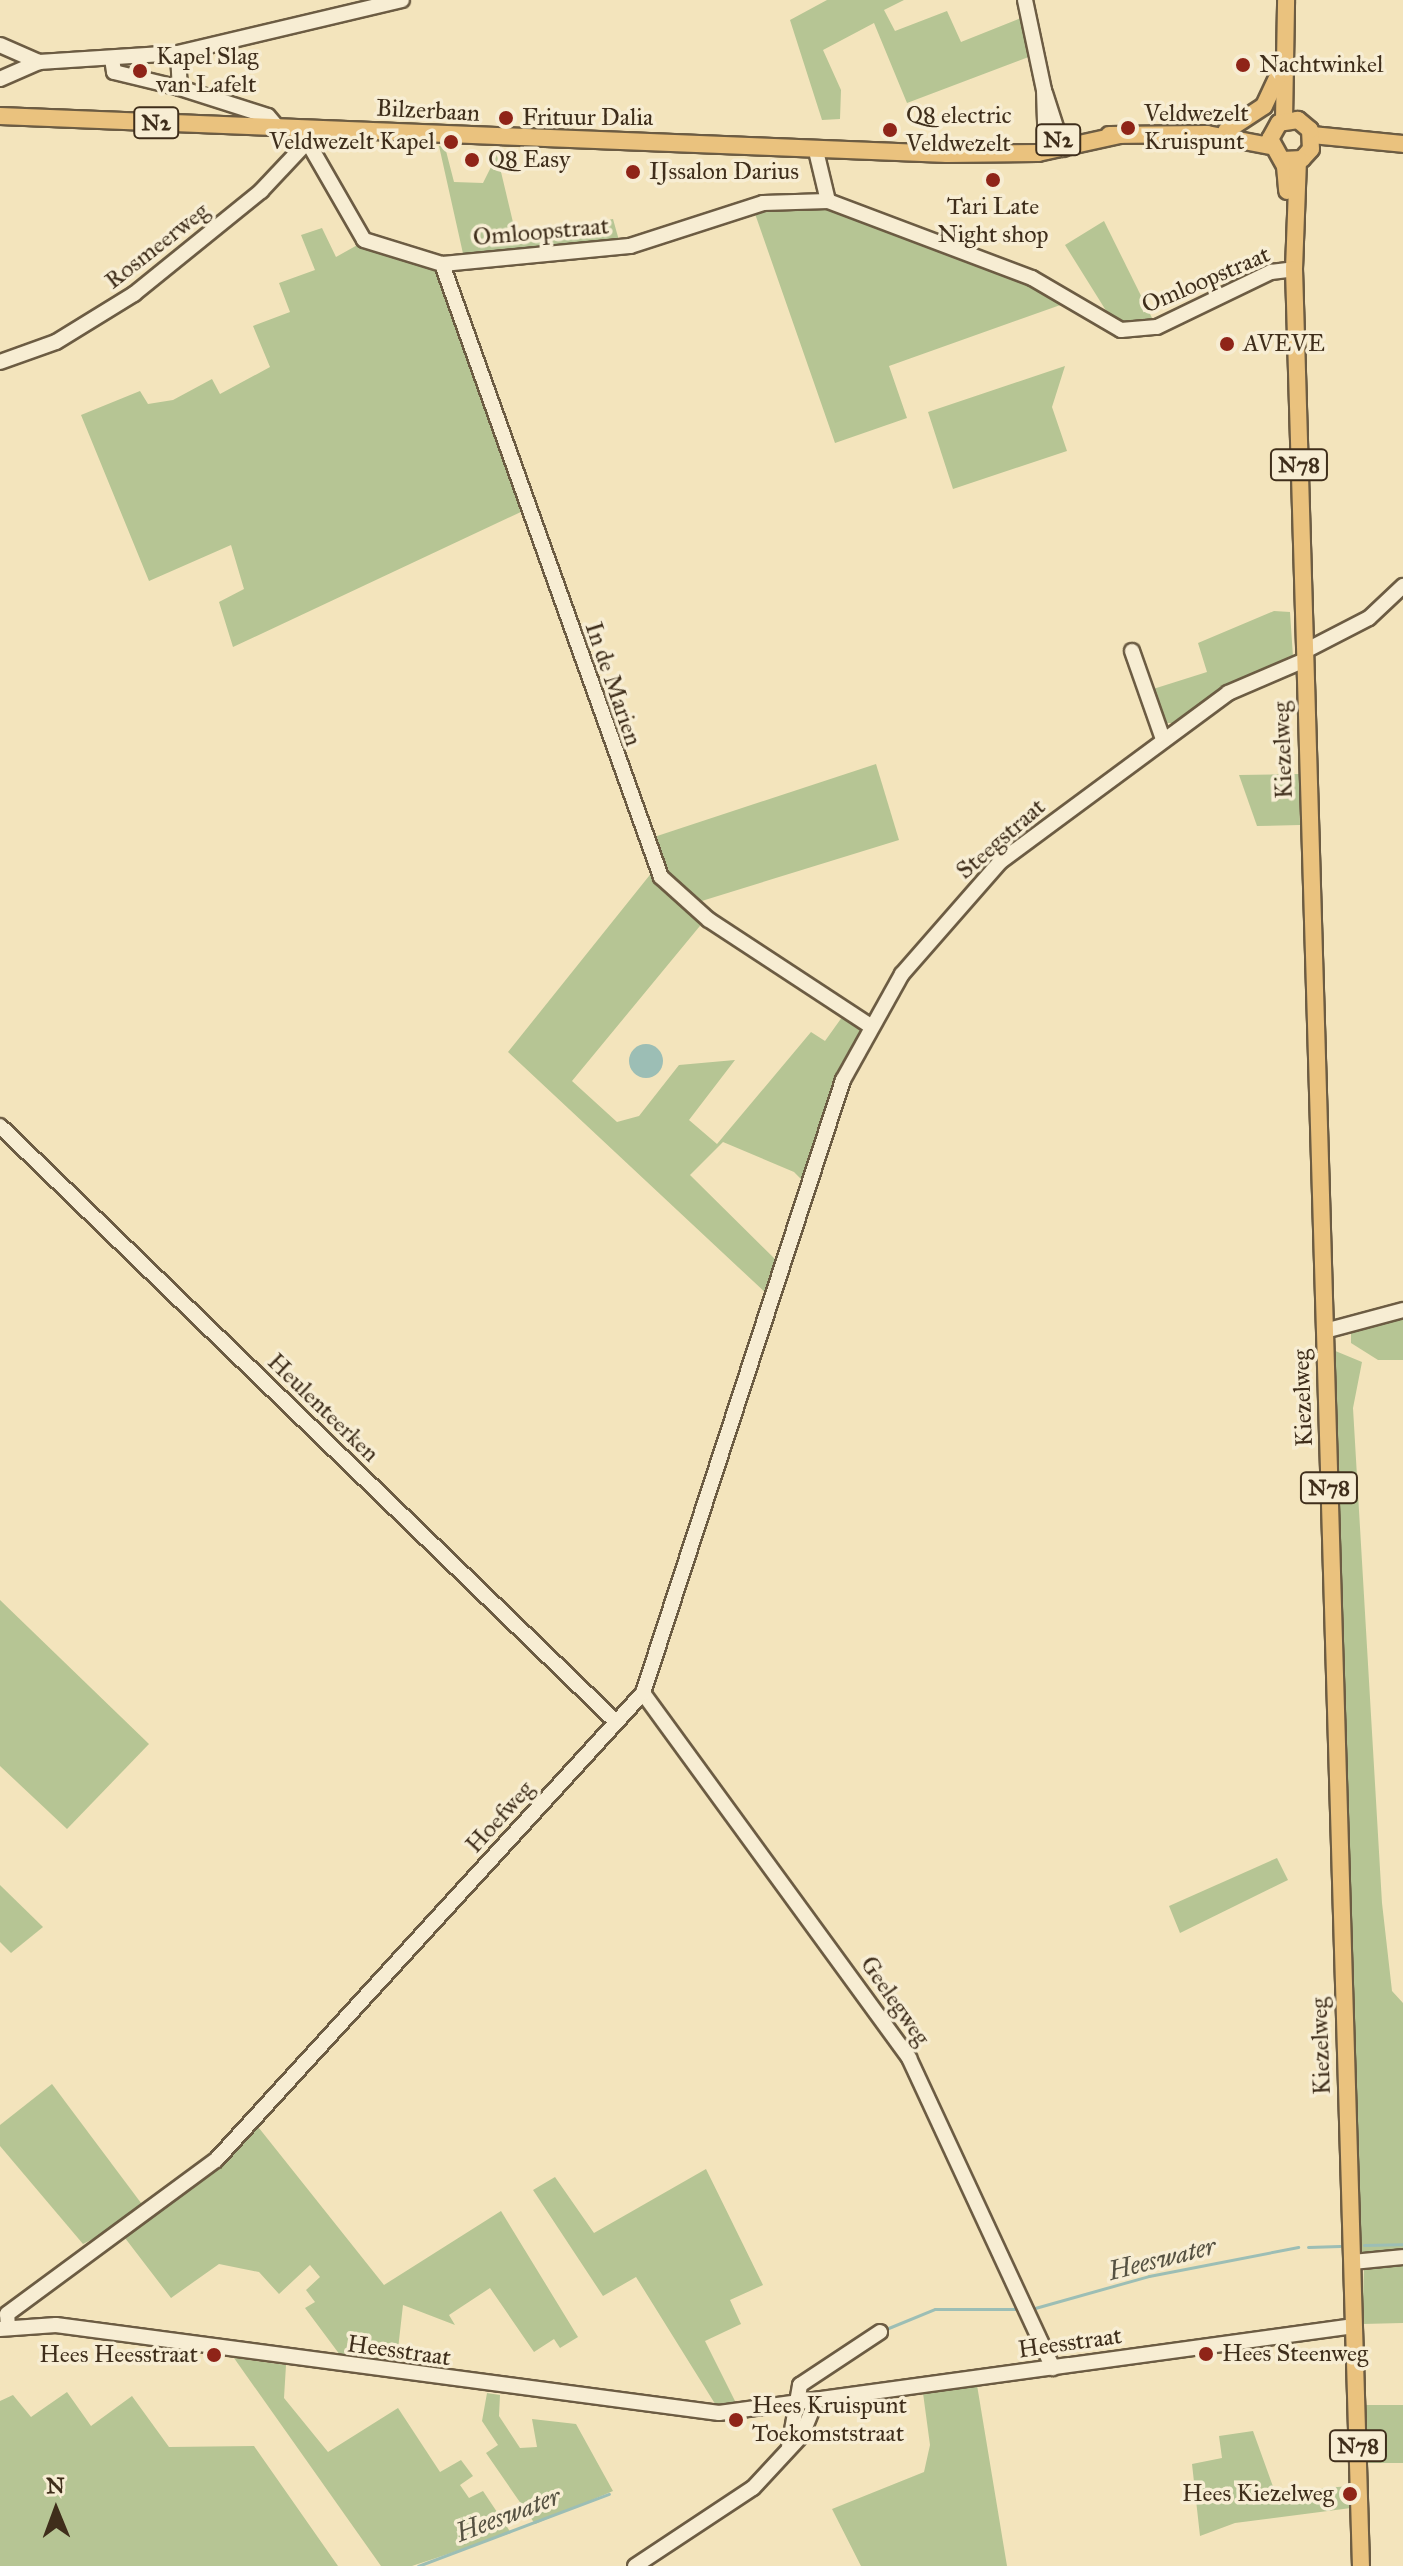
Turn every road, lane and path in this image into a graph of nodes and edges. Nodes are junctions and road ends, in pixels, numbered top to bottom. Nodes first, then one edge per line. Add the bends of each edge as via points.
1 (402, 0) edge
2 (1025, 0) edge
3 (1286, 0) edge
4 (0, 45) edge
5 (178, 53) junction
6 (1287, 58) junction
7 (112, 59) junction
8 (39, 62) junction
9 (0, 79) edge
10 (180, 88) junction
11 (1044, 90) junction
12 (0, 116) edge
13 (279, 129) junction
14 (1281, 129) junction
15 (1226, 131) junction
16 (1207, 134) junction
17 (311, 138) junction
18 (1064, 144) junction
19 (1403, 144) edge
20 (1045, 147) junction
21 (816, 151) junction
22 (1301, 151) junction
23 (828, 201) junction
24 (442, 264) junction
25 (1294, 269) junction
26 (0, 362) edge
27 (1403, 586) edge
28 (1132, 651) dead end
29 (1305, 655) junction
30 (1163, 739) junction
31 (869, 1025) junction
32 (0, 1126) edge
33 (807, 1188) joint
34 (1403, 1310) edge
35 (1325, 1331) junction
36 (643, 1693) junction
37 (616, 1722) junction
38 (1403, 2257) edge
39 (1352, 2262) junction
40 (1354, 2326) junction
41 (4, 2328) edge
42 (880, 2332) dead end
43 (1053, 2368) junction
44 (815, 2403) junction
45 (794, 2407) junction
46 (789, 2447) junction
47 (635, 2566) edge
48 (1361, 2566) edge

1 - 5 street
2 - 11 street
3 - 6 main road
4 - 8 street
5 - 7 street
5 - 10 street
6 - 14 main road
6 - 15 main road via 1264,106
7 - 8 street
7 - 10 street via 114,72
8 - 9 street
10 - 13 street via 268,116
11 - 18 street
11 - 20 street
12 - 13 main road, Bilzerbaan / N2
13 - 17 main road, Bilzerbaan / N2
14 - 15 main road, Bilzerbaan / N2
14 - 16 main road, Bilzerbaan / N2
14 - 22 main road
14 - 22 main road
15 - 16 main road, Bilzerbaan / N2
16 - 18 main road, Bilzerbaan / N2 via 1120,135
17 - 21 main road, Bilzerbaan / N2
17 - 24 street, Omloopstraat via 364,240
17 - 26 street, Rosmeerweg via 134,294 56,342
18 - 20 main road, Bilzerbaan / N2
19 - 22 main road
20 - 21 main road, Bilzerbaan / N2
21 - 23 street
22 - 25 main road, Kiezelweg / N78
23 - 24 street, Omloopstraat via 749,206 630,246
23 - 25 street, Omloopstraat via 1032,278 1121,330 1157,327 1271,272
24 - 31 street, In de Marien via 661,877 696,911
25 - 29 main road, Kiezelweg / N78
27 - 29 street, Steegstraat via 1369,618
28 - 30 street
29 - 30 street, Steegstraat via 1267,670
29 - 35 main road, Kiezelweg / N78
30 - 31 street, Steegstraat via 1000,862 902,974
31 - 33 street, Steegstraat
32 - 37 street, Heulenteerken
33 - 36 street, Hoefweg
34 - 35 street
35 - 39 main road, Kiezelweg / N78
36 - 37 street, Hoefweg
36 - 43 street, Geelegweg via 909,2058
37 - 41 street, Hoefweg via 216,2160 13,2310
38 - 39 street
39 - 40 main road, Kiezelweg / N78
40 - 43 street, Heesstraat
40 - 48 main road, Kiezelweg / N78
41 - 45 street, Heesstraat via 56,2325 676,2412
42 - 45 street via 800,2385
43 - 44 street, Heesstraat
44 - 45 street, Heesstraat
44 - 46 street
45 - 46 street
46 - 47 street via 720,2515

